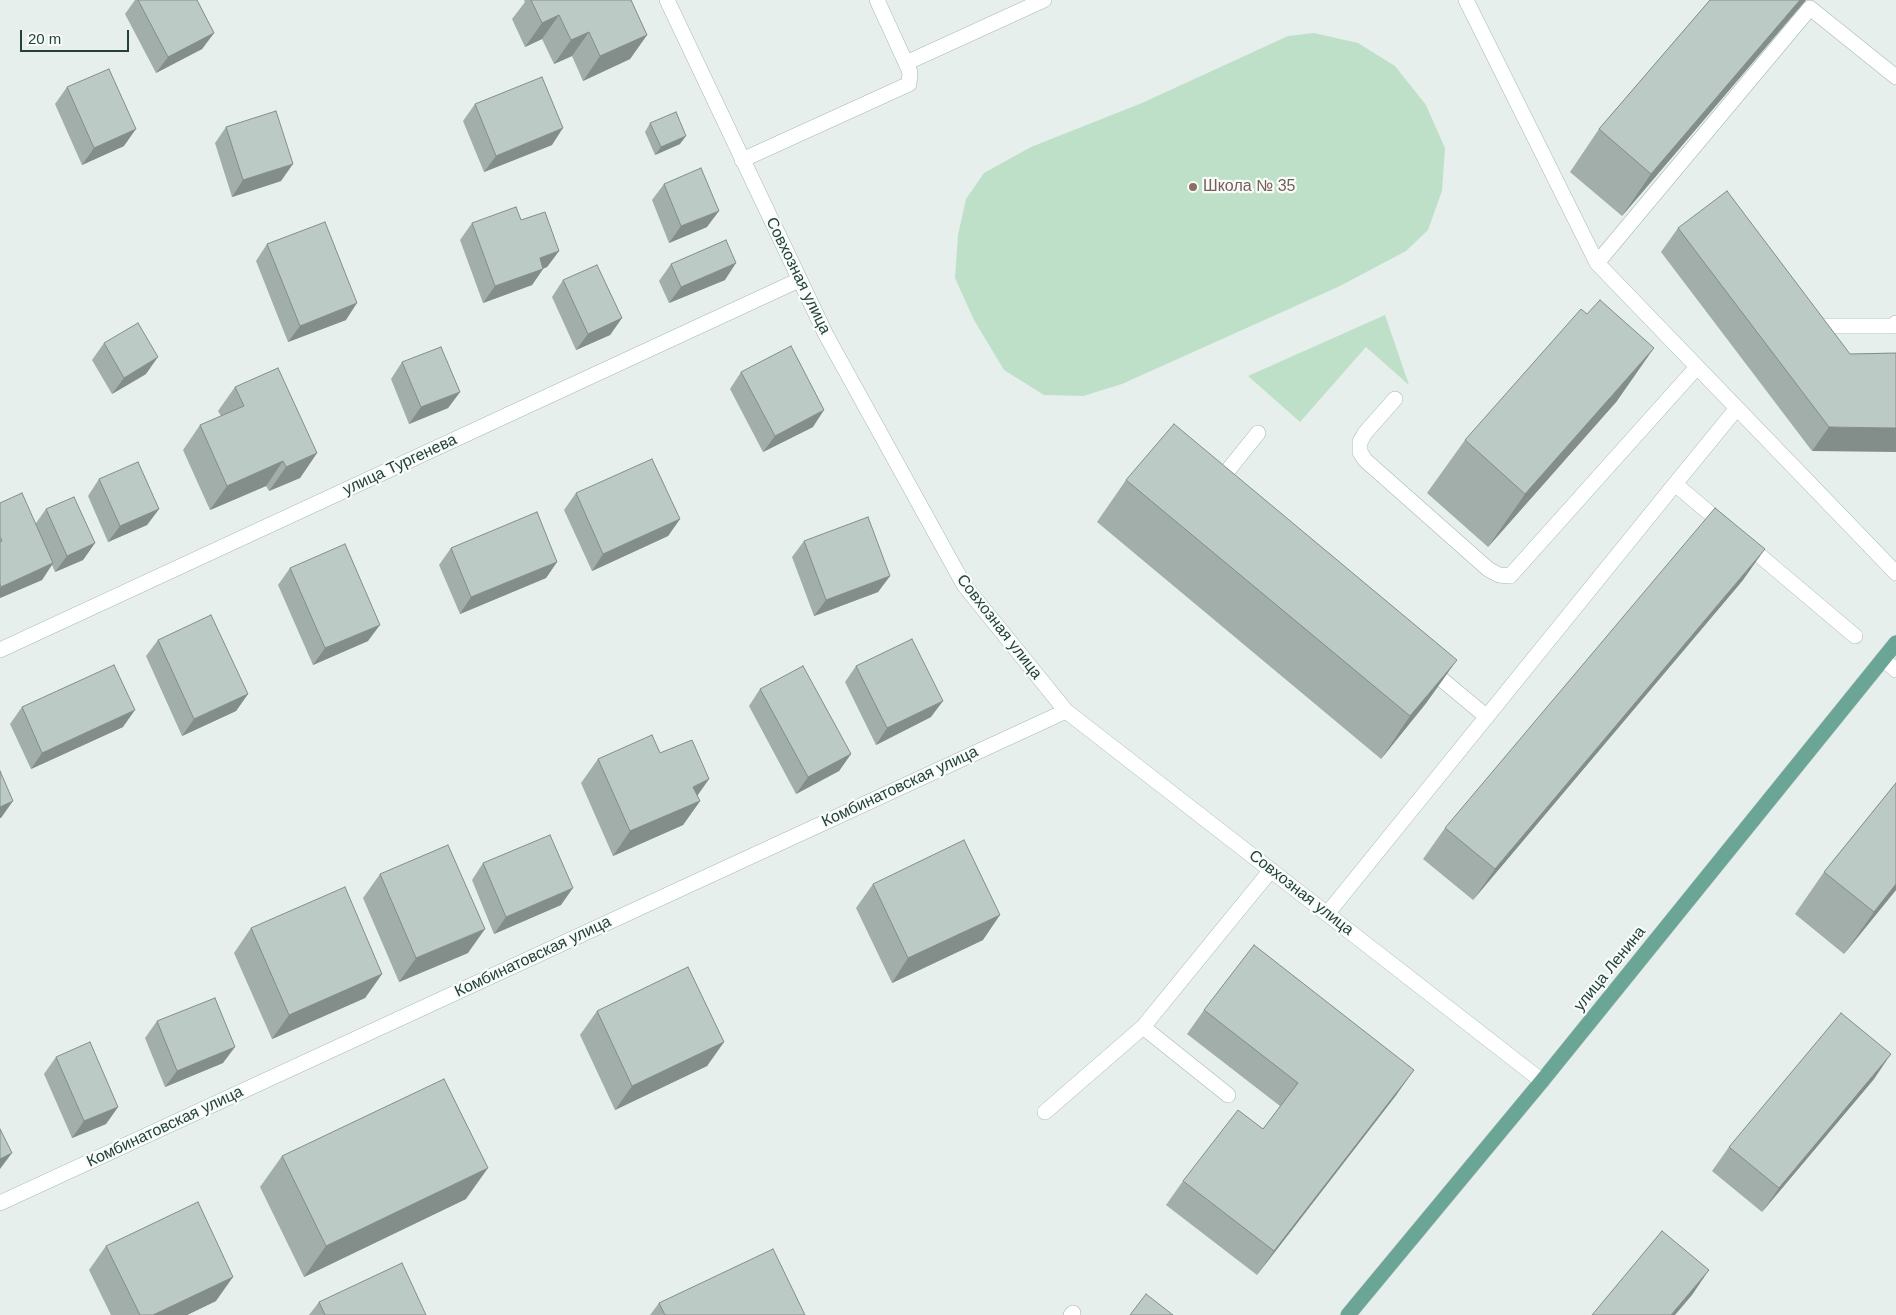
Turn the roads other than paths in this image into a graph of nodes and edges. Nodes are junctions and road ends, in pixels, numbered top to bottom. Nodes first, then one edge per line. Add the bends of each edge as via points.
1 (667, 0) edge
2 (877, 0) edge
3 (1044, 0) edge
4 (1466, 0) edge
5 (906, 63) junction
6 (1896, 77) edge
7 (742, 160) junction
8 (1597, 263) junction
9 (799, 280) junction
10 (1797, 311) edge
11 (1896, 323) edge
12 (1697, 367) junction
13 (1395, 400) dead end
14 (1737, 408) junction
15 (1258, 433) dead end
16 (1675, 484) junction
17 (1221, 498) edge
18 (1896, 573) edge
19 (1855, 636) dead end
20 (1896, 643) edge
21 (0, 650) edge
22 (1883, 659) junction
23 (1418, 660) edge
24 (1896, 670) edge
25 (1066, 711) junction
26 (1487, 717) junction
27 (1271, 870) junction
28 (1327, 914) junction
29 (1143, 1027) junction
30 (1542, 1081) junction
31 (1228, 1095) dead end
32 (1045, 1112) dead end
33 (0, 1203) edge
34 (1348, 1315) edge

1 - 7 street, Совхозная улица
2 - 5 street
3 - 5 street
4 - 8 street
5 - 7 street via 911,78 904,87
6 - 8 street via 1810,8
7 - 9 street, Совхозная улица
8 - 12 street
9 - 21 street, улица Тургенева
9 - 25 street, Совхозная улица via 964,585
10 - 11 street via 1809,326 1894,326
12 - 13 street via 1510,576 1488,569 1365,460 1360,452 1360,442 1365,432
12 - 14 street
14 - 16 street
14 - 18 street
15 - 17 street via 1220,479 1217,492
16 - 19 street
16 - 26 street
20 - 22 main road, улица Ленина
22 - 24 street
22 - 30 main road, улица Ленина
23 - 26 street
25 - 27 street, Совхозная улица
25 - 33 street, Комбинатовская улица
26 - 28 street
27 - 28 street, Совхозная улица
27 - 29 street
28 - 30 street, Совхозная улица
29 - 31 street
29 - 32 street
30 - 34 main road, улица Ленина

